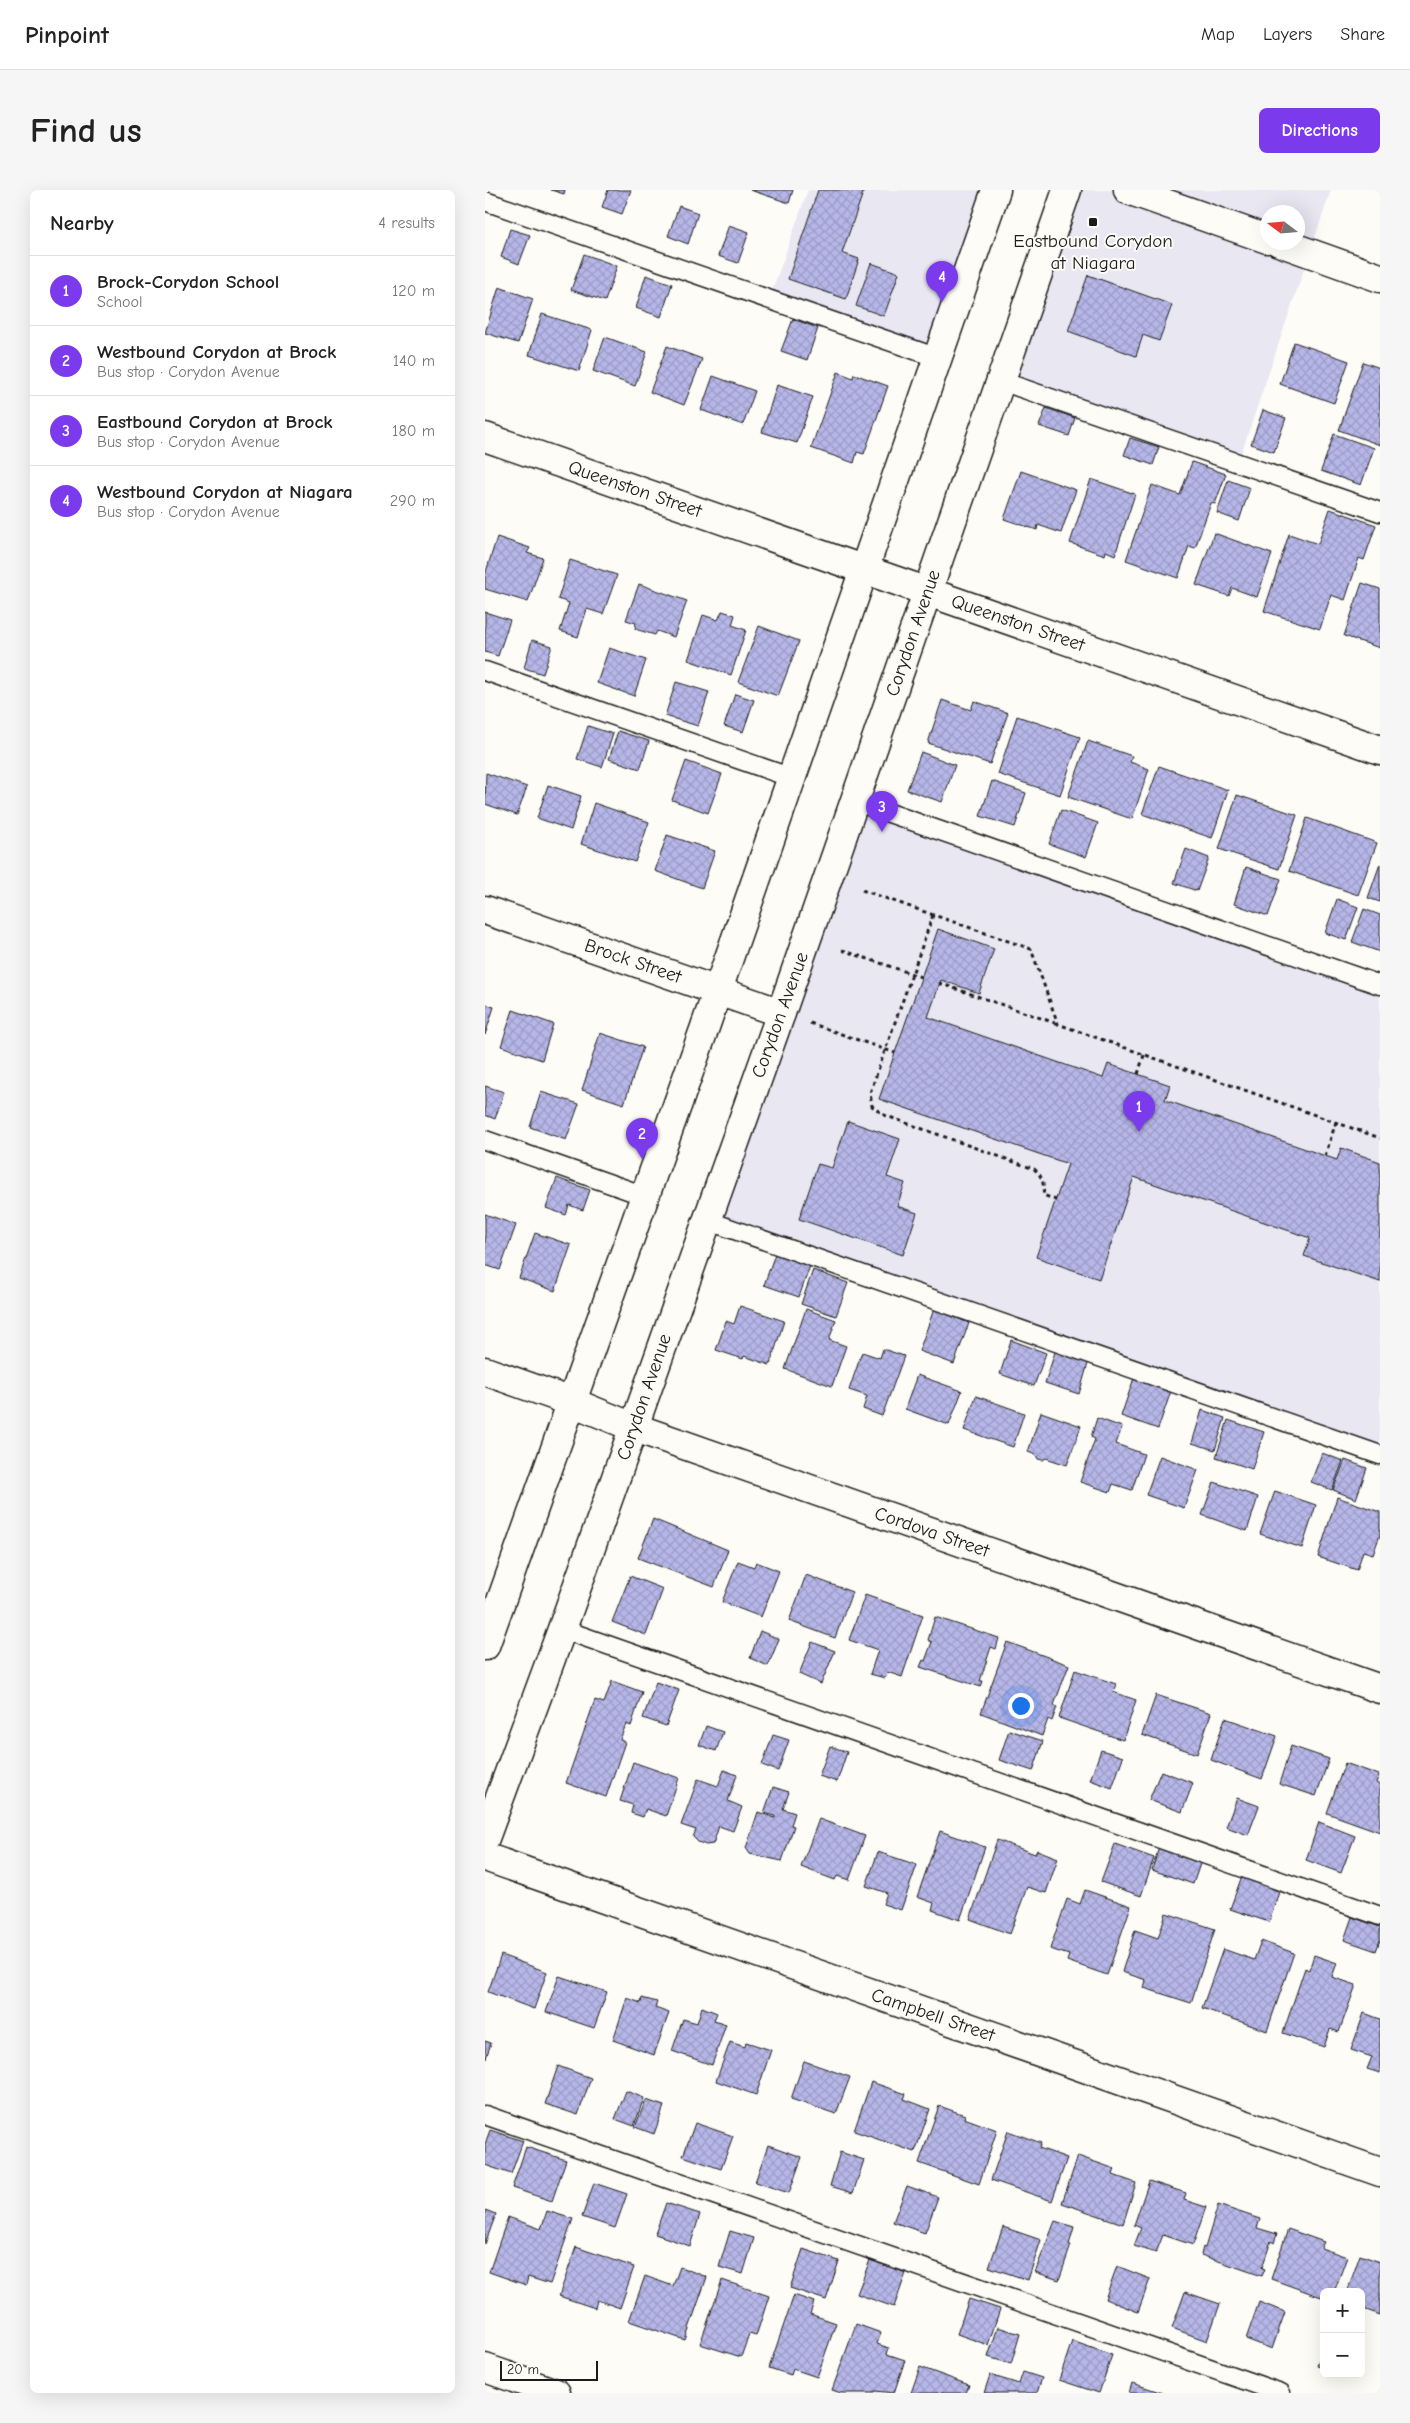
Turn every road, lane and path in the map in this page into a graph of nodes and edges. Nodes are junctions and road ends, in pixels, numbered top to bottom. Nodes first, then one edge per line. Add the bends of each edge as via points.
1 (997, 190) edge
2 (1067, 190) edge
3 (1128, 190) edge
4 (485, 201) edge
5 (1260, 236) edge
6 (1301, 250) edge
7 (1380, 278) edge
8 (938, 358) junction
9 (1001, 381) junction
10 (485, 437) edge
11 (1380, 512) edge
12 (865, 568) junction
13 (928, 591) junction
14 (485, 671) edge
15 (1380, 750) edge
16 (792, 778) junction
17 (855, 801) junction
18 (862, 890) dead end
19 (485, 910) edge
20 (933, 915) junction
21 (842, 950) dead end
22 (912, 974) junction
23 (921, 977) dead end
24 (939, 983) dead end
25 (1380, 985) edge
26 (717, 991) junction
27 (781, 1014) junction
28 (1058, 1024) junction
29 (885, 1050) junction
30 (895, 1053) dead end
31 (1144, 1055) junction
32 (1138, 1074) dead end
33 (1336, 1122) junction
34 (1380, 1138) edge
35 (485, 1140) edge
36 (1325, 1156) dead end
37 (645, 1196) junction
38 (1056, 1200) dead end
39 (706, 1220) junction
40 (485, 1371) edge
41 (572, 1402) junction
42 (633, 1427) junction
43 (1380, 1455) edge
44 (493, 1598) edge
45 (562, 1629) junction
46 (485, 1646) edge
47 (1380, 1689) edge
48 (485, 1838) edge
49 (485, 1857) edge
50 (1380, 1916) edge
51 (485, 2115) edge
52 (1380, 2172) edge
53 (485, 2368) edge
54 (556, 2393) edge
55 (1281, 2393) edge

1 - 8 street
2 - 9 street, Corydon Avenue
3 - 5 street
4 - 8 lane
6 - 7 street
8 - 12 street
9 - 11 lane
9 - 13 street, Corydon Avenue
10 - 12 street, Queenston Street
12 - 13 street, Queenston Street
12 - 16 street
13 - 15 street, Queenston Street
13 - 17 street, Corydon Avenue
14 - 16 lane
16 - 26 street
17 - 25 lane
17 - 27 street, Corydon Avenue
18 - 20 path
19 - 26 street, Brock Street
20 - 22 path
20 - 28 path via 1031,950
21 - 22 path
22 - 23 path
22 - 29 path
24 - 28 path
26 - 27 street, Brock Street
26 - 37 street
27 - 29 path
27 - 39 street, Corydon Avenue
28 - 31 path
29 - 30 path
29 - 38 path via 870,1093 877,1112 1034,1169 1043,1181 1043,1195
31 - 32 path
31 - 33 path
33 - 34 path
33 - 36 path
35 - 37 lane
37 - 41 street
39 - 42 street, Corydon Avenue
39 - 43 lane
40 - 41 street, Cordova Street
41 - 42 street, Cordova Street
41 - 44 street
42 - 45 street, Corydon Avenue
42 - 47 street, Cordova Street
44 - 46 street
45 - 48 street, Corydon Avenue
45 - 50 lane
49 - 52 street, Campbell Street
51 - 55 lane
53 - 54 street

